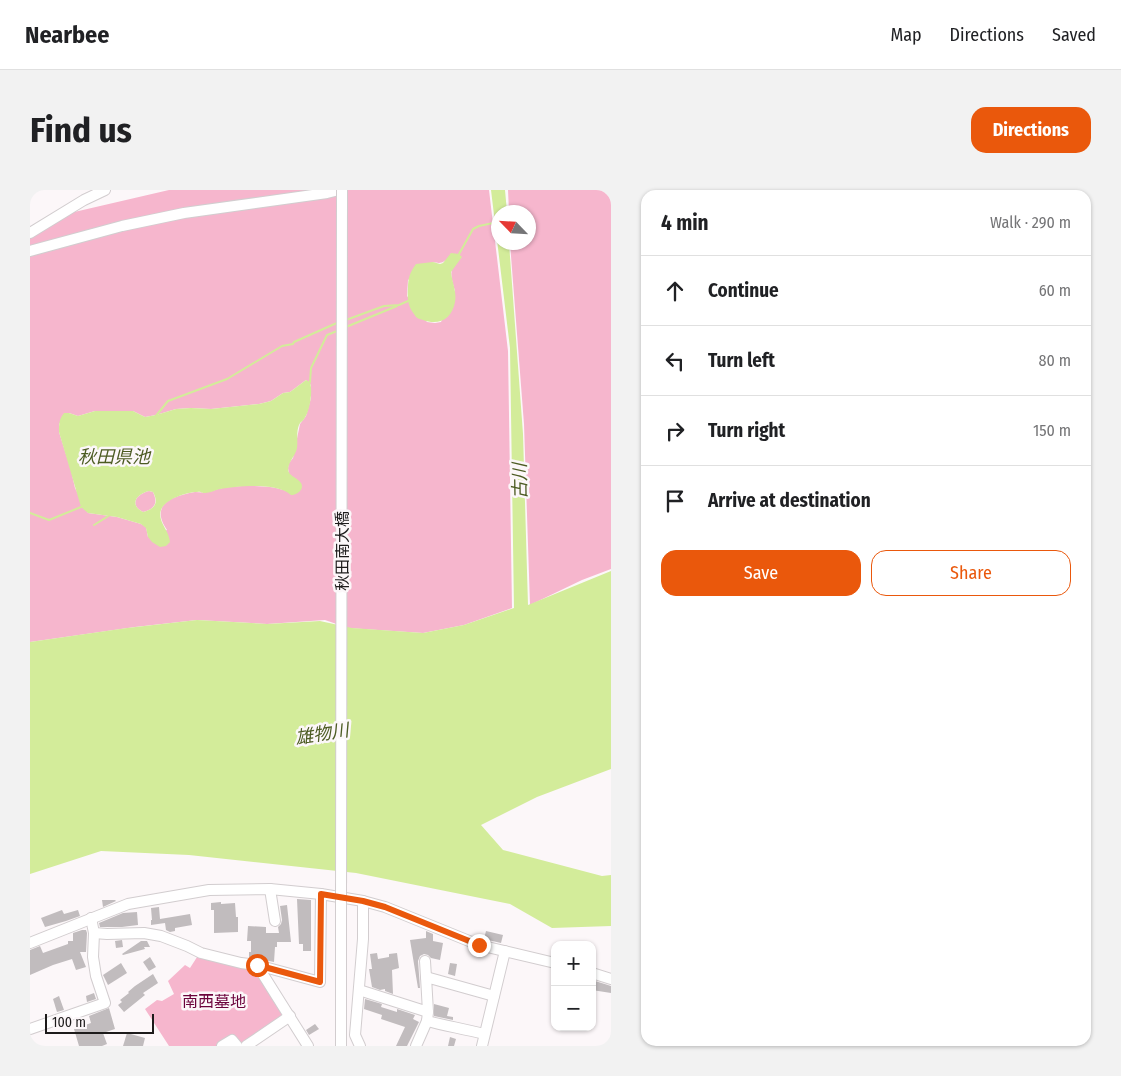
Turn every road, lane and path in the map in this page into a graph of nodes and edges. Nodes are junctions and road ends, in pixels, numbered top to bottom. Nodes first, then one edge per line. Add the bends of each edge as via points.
1 (105, 190) edge
2 (340, 190) edge
3 (30, 233) edge
4 (30, 250) edge
5 (270, 889) junction
6 (321, 894) junction
7 (363, 901) junction
8 (91, 918) junction
9 (275, 921) dead end
10 (94, 933) junction
11 (30, 943) edge
12 (505, 951) junction
13 (425, 961) dead end
14 (551, 962) edge
15 (257, 965) junction
16 (596, 974) edge
17 (426, 977) junction
18 (611, 979) edge
19 (359, 990) junction
20 (494, 996) junction
21 (290, 1016) junction
22 (428, 1016) junction
23 (30, 1029) edge
24 (484, 1034) junction
25 (222, 1046) edge
26 (237, 1046) edge
27 (246, 1046) edge
28 (308, 1046) edge
29 (341, 1046) edge
30 (360, 1046) edge
31 (416, 1046) edge
32 (482, 1046) edge

1 - 3 street
2 - 4 street via 184,213
2 - 29 street, 秋田南大橋, bridge
5 - 6 street
5 - 8 street via 209,890 128,904
5 - 9 street
6 - 7 street
6 - 15 street via 320,982
7 - 12 street via 395,910 479,945
7 - 19 street via 364,939
8 - 10 street
8 - 11 street
10 - 15 street via 161,936 201,953
10 - 23 street via 93,957 105,1003
12 - 14 street
12 - 20 street
13 - 17 street
15 - 21 street
16 - 18 street
17 - 20 street
17 - 22 street
19 - 22 street
19 - 30 street via 355,1035
20 - 24 street
21 - 27 street
21 - 28 street
22 - 24 street
22 - 31 street
24 - 32 street
25 - 26 street via 232,1040

